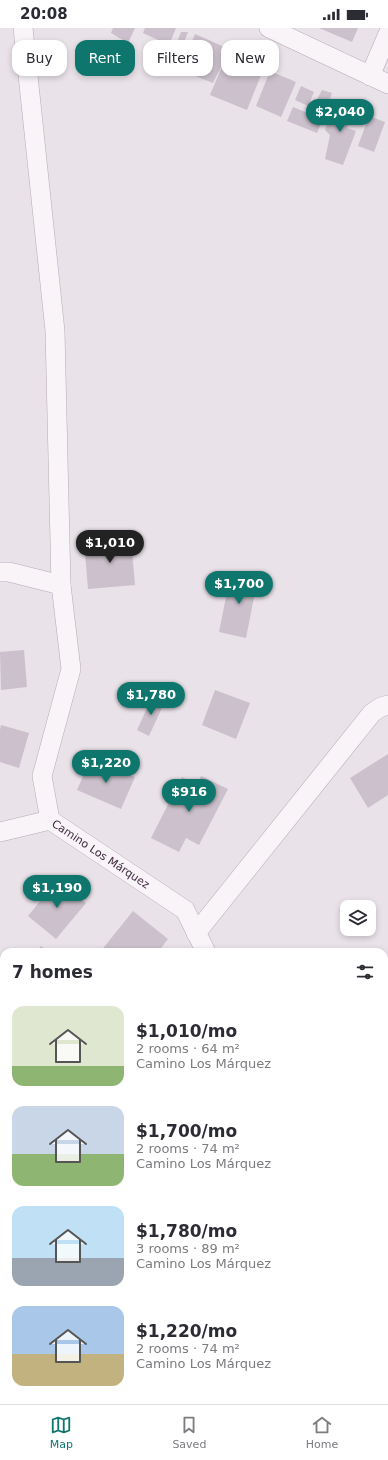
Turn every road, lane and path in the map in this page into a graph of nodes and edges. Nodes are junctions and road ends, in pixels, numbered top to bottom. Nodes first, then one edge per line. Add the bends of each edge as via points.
1 (23, 28) edge
2 (269, 28) edge
3 (388, 34) edge
4 (370, 76) junction
5 (388, 84) edge
6 (0, 572) edge
7 (61, 585) junction
8 (388, 705) edge
9 (50, 820) junction
10 (0, 832) edge
11 (196, 933) junction
12 (204, 948) edge

1 - 7 street, Camino Los Márquez via 55,331
2 - 4 street
3 - 4 street
4 - 5 street
6 - 7 street
7 - 9 street, Camino Los Márquez via 71,669 42,776
8 - 11 street via 372,713
9 - 10 street
9 - 11 street, Camino Los Márquez via 184,910
11 - 12 street, Camino Los Márquez

